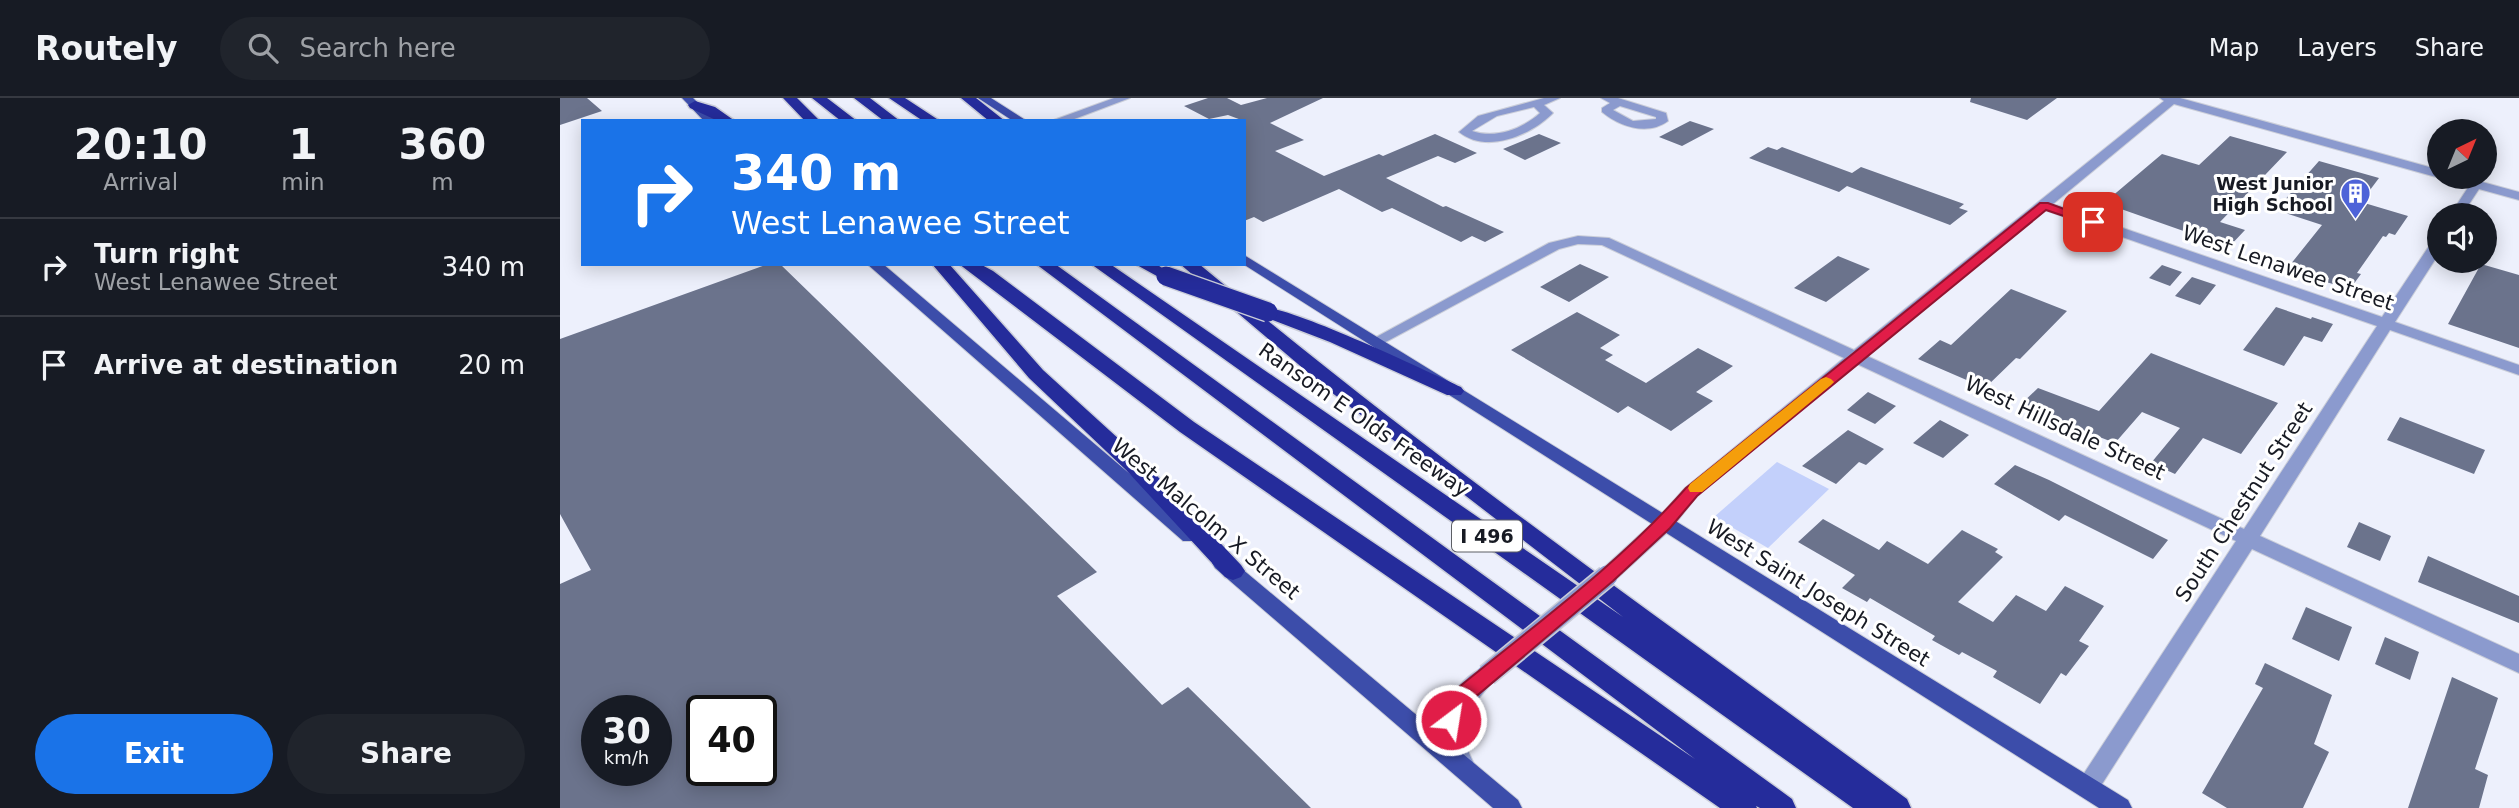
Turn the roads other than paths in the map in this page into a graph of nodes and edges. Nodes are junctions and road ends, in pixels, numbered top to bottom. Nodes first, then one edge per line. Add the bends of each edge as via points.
1 (790, 98) edge
2 (819, 98) edge
3 (861, 98) edge
4 (896, 98) edge
5 (968, 98) edge
6 (984, 98) edge
7 (1125, 98) edge
8 (1555, 98) edge
9 (2171, 99) edge
10 (691, 102) edge
11 (1538, 105) junction
12 (709, 119) edge
13 (725, 119) edge
14 (811, 119) edge
15 (847, 119) edge
16 (891, 119) edge
17 (930, 119) edge
18 (995, 119) edge
19 (1018, 119) edge
20 (1063, 119) edge
21 (2427, 170) edge
22 (2494, 189) edge
23 (2519, 196) edge
24 (2044, 205) junction
25 (1246, 260) edge
26 (2427, 260) edge
27 (876, 266) edge
28 (942, 266) edge
29 (971, 266) edge
30 (1047, 266) edge
31 (1102, 266) edge
32 (1147, 266) edge
33 (1190, 266) edge
34 (2386, 324) junction
35 (1377, 341) junction
36 (1858, 357) junction
37 (2519, 370) edge
38 (1454, 391) junction
39 (1664, 524) junction
40 (2248, 539) junction
41 (1233, 571) junction
42 (2519, 664) edge
43 (1465, 768) junction
44 (2087, 788) junction
45 (1510, 808) edge
46 (1743, 808) edge
47 (1782, 808) edge
48 (1876, 808) edge
49 (1897, 808) edge
50 (2120, 808) edge

1 - 14 highway
2 - 15 highway
3 - 16 highway
4 - 17 highway
5 - 18 highway
6 - 19 main road
7 - 20 street
8 - 11 street
9 - 21 street
9 - 24 street
10 - 12 main road
10 - 13 highway
11 - 11 street via 1505,110 1470,125 1465,132 1494,139 1511,134 1547,113
22 - 23 street
24 - 34 street, West Lenawee Street
24 - 36 street
25 - 35 main road, West Saint Joseph Street
26 - 34 street, South Chestnut Street
27 - 41 main road, West Malcolm X Street
28 - 41 highway via 1044,382 1134,465
29 - 46 highway via 1186,427
30 - 47 highway, I 496
31 - 48 highway, Ransom E Olds Freeway / I 496
32 - 38 highway, bridge via 1337,338
33 - 49 highway via 1338,388 1515,524
34 - 37 street, West Lenawee Street
34 - 40 street, South Chestnut Street
35 - 36 street, West Hillsdale Street via 1554,246 1591,240 1616,245
35 - 38 main road, West Saint Joseph Street
36 - 39 street via 1692,492
36 - 40 street, West Hillsdale Street
38 - 39 main road, West Saint Joseph Street
39 - 43 street, bridge via 1459,700 1451,720 1451,743
39 - 44 main road, West Saint Joseph Street
40 - 42 street, West Hillsdale Street
40 - 44 street, South Chestnut Street
41 - 43 main road, West Malcolm X Street
43 - 45 main road, West Malcolm X Street
44 - 50 main road, West Saint Joseph Street

